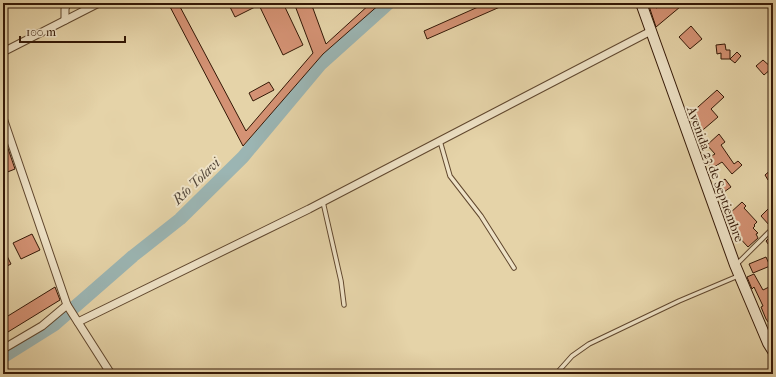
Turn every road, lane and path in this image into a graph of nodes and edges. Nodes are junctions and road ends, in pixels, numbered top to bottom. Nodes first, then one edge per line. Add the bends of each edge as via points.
1 (67, 3) edge
2 (99, 3) edge
3 (641, 3) edge
4 (65, 20) junction
5 (651, 31) junction
6 (3, 52) edge
7 (3, 118) edge
8 (440, 141) junction
9 (323, 202) junction
10 (773, 228) edge
11 (735, 266) junction
12 (514, 268) dead end
13 (739, 276) junction
14 (344, 305) dead end
15 (68, 307) junction
16 (78, 322) junction
17 (3, 349) edge
18 (773, 351) edge
19 (110, 374) edge
20 (556, 374) edge

1 - 4 street
2 - 4 street
3 - 5 main road, Avenida 23 de Septiembre
4 - 6 street
5 - 8 street
5 - 11 main road, Avenida 23 de Septiembre
7 - 15 street
8 - 9 street
8 - 12 lane via 450,176 481,216
9 - 14 lane
9 - 16 street
10 - 11 lane
11 - 13 main road, Avenida 23 de Septiembre
13 - 18 main road, Avenida 23 de Septiembre
13 - 20 lane via 679,301 589,344 572,356
15 - 16 street
15 - 17 street
16 - 19 street

